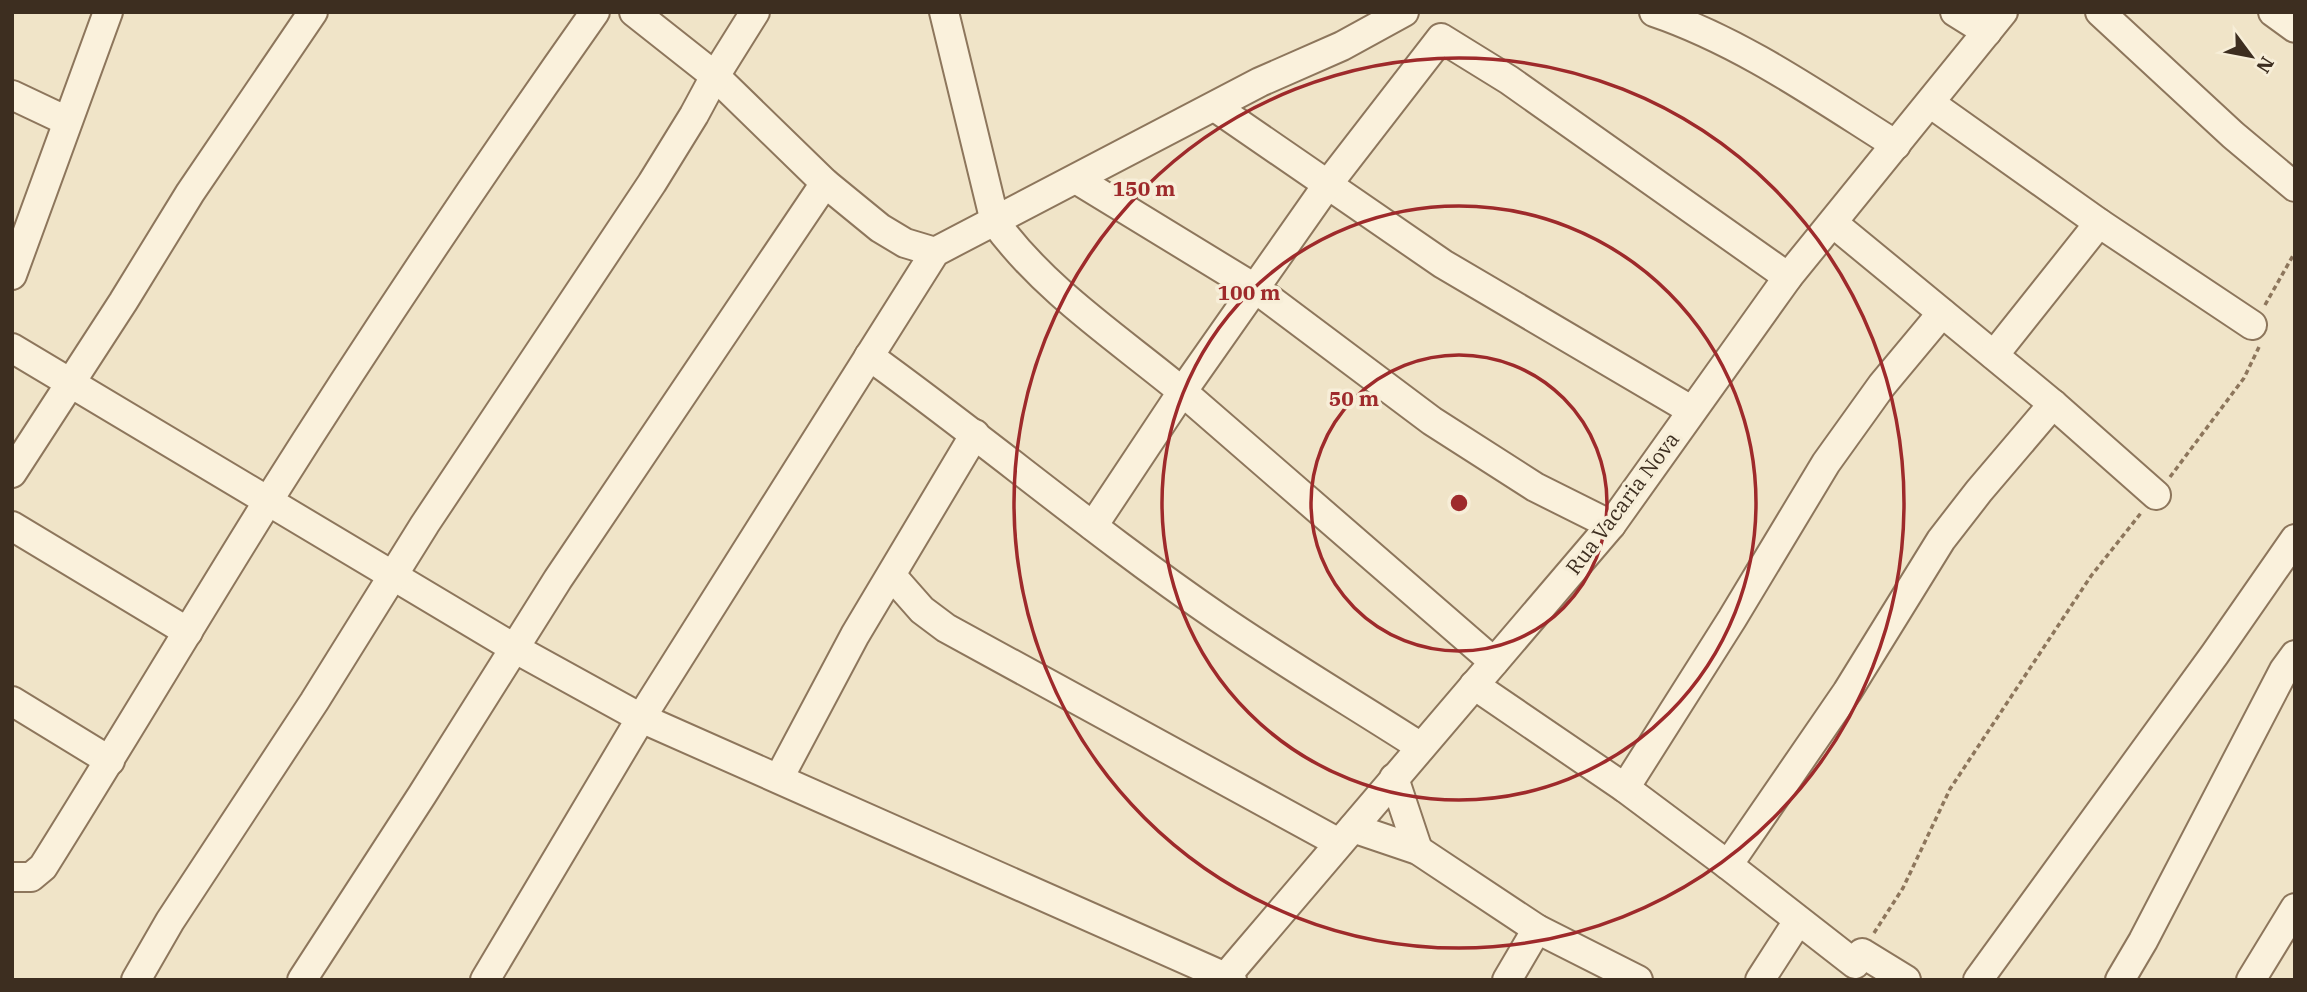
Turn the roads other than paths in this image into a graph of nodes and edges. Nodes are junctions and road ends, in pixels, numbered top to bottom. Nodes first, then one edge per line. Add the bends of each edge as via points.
1 (108, 12) edge
2 (313, 12) edge
3 (595, 12) edge
4 (635, 12) edge
5 (755, 12) edge
6 (944, 12) edge
7 (1654, 12) edge
8 (1955, 12) edge
9 (2100, 12) edge
10 (2273, 12) edge
11 (1403, 13) edge
12 (1995, 22) edge
13 (2295, 28) edge
14 (1441, 38) junction
15 (715, 76) junction
16 (12, 95) edge
17 (1930, 103) junction
18 (1214, 107) junction
19 (67, 121) junction
20 (1896, 145) junction
21 (1076, 179) junction
22 (825, 183) junction
23 (1328, 184) junction
24 (2295, 187) edge
25 (995, 222) junction
26 (1833, 223) junction
27 (2099, 223) junction
28 (935, 252) junction
29 (12, 275) edge
30 (1788, 277) junction
31 (1256, 289) junction
32 (1942, 313) junction
33 (2252, 325) road end
34 (12, 348) edge
35 (1994, 355) junction
36 (869, 356) junction
37 (71, 384) junction
38 (1182, 392) junction
39 (2053, 404) junction
40 (1691, 410) junction
41 (975, 434) junction
42 (12, 473) edge
43 (2156, 495) road end
44 (268, 502) junction
45 (1611, 525) junction
46 (12, 526) edge
47 (1093, 526) junction
48 (2295, 539) edge
49 (392, 576) junction
50 (892, 576) junction
51 (188, 632) junction
52 (514, 648) junction
53 (2295, 655) edge
54 (1494, 662) junction
55 (1475, 685) junction
56 (12, 701) edge
57 (641, 718) junction
58 (1422, 747) junction
59 (110, 761) junction
60 (779, 778) junction
61 (1394, 778) junction
62 (1625, 788) junction
63 (1346, 836) junction
64 (1418, 850) junction
65 (1728, 865) junction
66 (12, 877) edge
67 (2295, 908) edge
68 (1798, 921) junction
69 (1537, 929) junction
70 (2284, 950) edge
71 (1227, 978) edge
72 (136, 980) edge
73 (302, 980) edge
74 (485, 980) edge
75 (1507, 980) edge
76 (1638, 980) edge
77 (1760, 980) edge
78 (1906, 980) edge
79 (1978, 980) edge
80 (2120, 980) edge
81 (2251, 980) edge

1 - 19 street
2 - 37 street via 190,193
3 - 44 street via 366,348
4 - 15 street
5 - 15 street
6 - 25 street
7 - 20 street via 1691,25 1766,63
8 - 12 street
9 - 24 street
10 - 13 street
11 - 14 street
11 - 18 street
12 - 17 street, Rua Vacaria Nova
14 - 23 street
14 - 30 street via 1509,80
15 - 22 street
15 - 49 street via 652,183
16 - 19 street
17 - 20 street, Rua Vacaria Nova
17 - 27 street
18 - 21 street
18 - 23 street
19 - 29 street
20 - 26 street, Rua Vacaria Nova
21 - 25 street
21 - 31 street
22 - 28 street via 880,228 905,243
22 - 52 street
23 - 31 street
23 - 40 street via 1443,264
25 - 28 street
25 - 38 street via 1049,283
26 - 30 street, Rua Vacaria Nova
26 - 32 street
27 - 33 street
27 - 35 street
28 - 36 street
30 - 40 street, Rua Vacaria Nova
31 - 38 street
31 - 45 street via 1432,421 1535,487
32 - 35 street
32 - 62 street via 1826,463
34 - 37 street
35 - 39 street
36 - 41 street
36 - 57 street
37 - 42 street
37 - 44 street
38 - 47 street
38 - 54 street
39 - 43 street
39 - 65 street via 1941,540 1847,692
40 - 45 street, Rua Vacaria Nova
41 - 47 street
41 - 50 street
44 - 49 street
44 - 51 street
45 - 54 street, Rua Vacaria Nova
46 - 51 street
47 - 58 street via 1218,617
48 - 79 street
49 - 52 street
49 - 72 street
50 - 60 street
50 - 63 street via 922,610 946,628
51 - 59 street
52 - 57 street
52 - 73 street
53 - 80 street
54 - 55 street, Rua Vacaria Nova
55 - 58 street, Rua Vacaria Nova
55 - 62 street
56 - 59 street
57 - 60 street
57 - 74 street
58 - 61 street, Rua Vacaria Nova
59 - 66 street via 43,867 31,877
60 - 71 street
61 - 63 street, Rua Vacaria Nova
61 - 64 street
62 - 65 street
63 - 64 street
63 - 71 street, Rua Vacaria Nova
64 - 69 street
65 - 68 street
67 - 70 street
68 - 77 street
68 - 78 street via 1858,958
69 - 75 street
69 - 76 street
70 - 81 street

